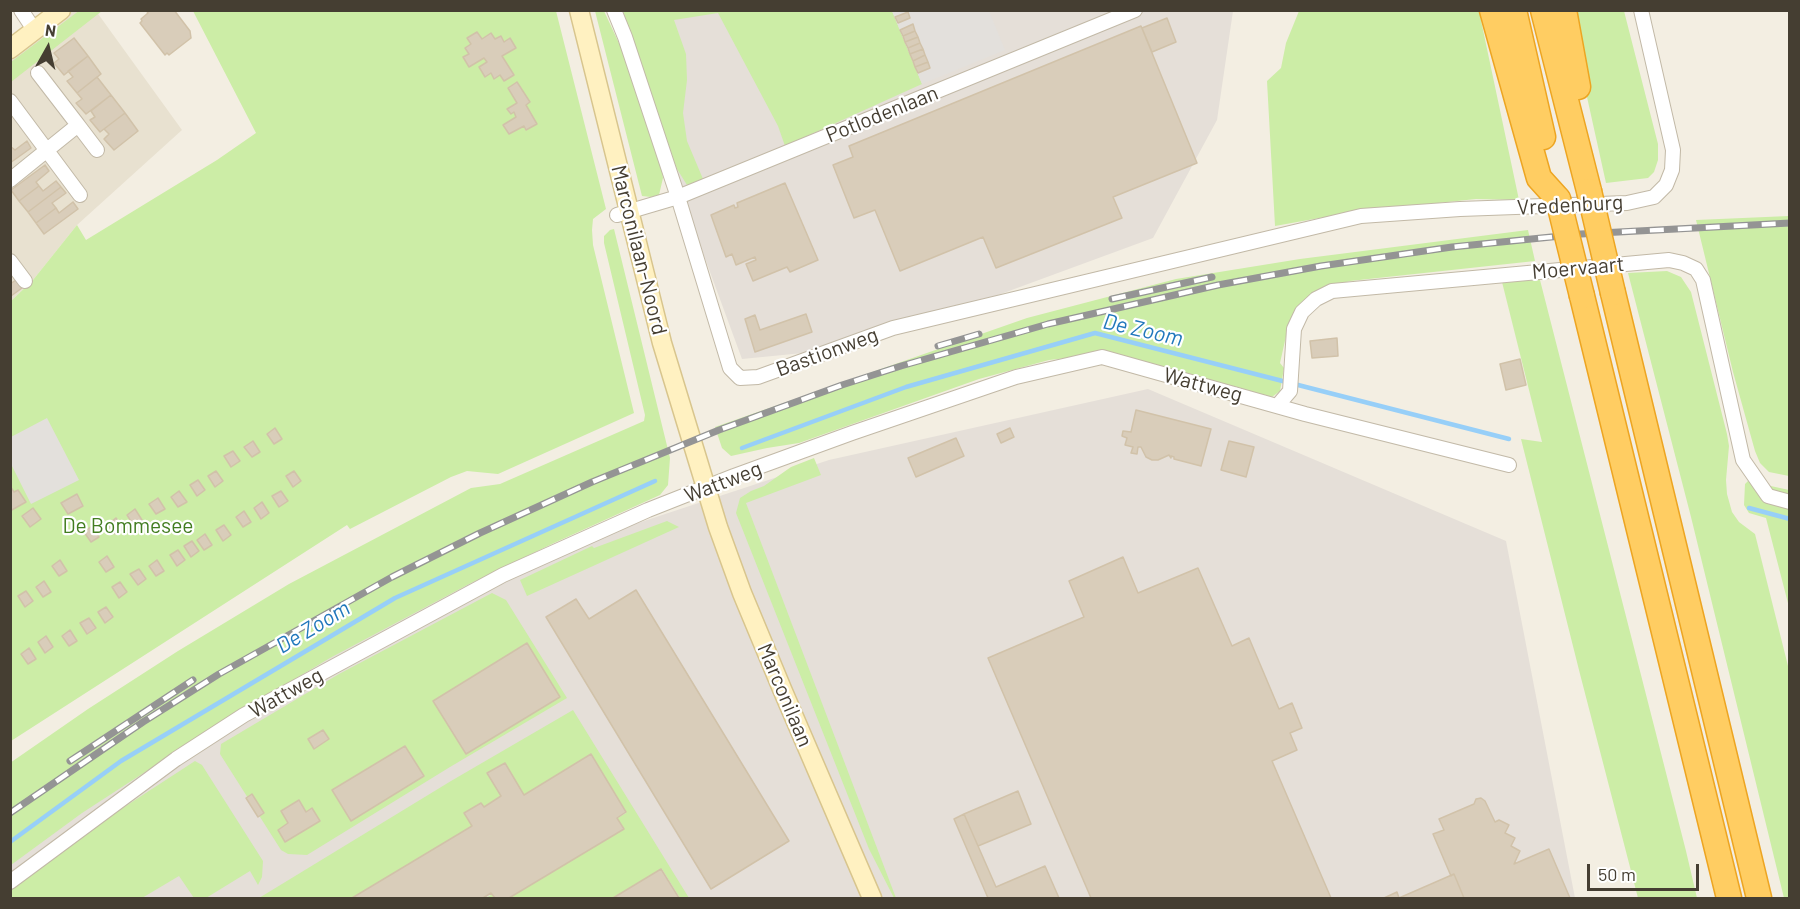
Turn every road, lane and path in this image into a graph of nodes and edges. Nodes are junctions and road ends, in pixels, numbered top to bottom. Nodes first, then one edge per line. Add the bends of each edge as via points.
1 (21, 10) edge
2 (61, 10) edge
3 (579, 10) edge
4 (614, 10) edge
5 (1135, 10) edge
6 (1492, 10) edge
7 (1514, 10) edge
8 (1543, 10) edge
9 (1564, 10) edge
10 (1641, 10) edge
11 (34, 31) junction
12 (10, 49) edge
13 (38, 73) dead end
14 (10, 101) edge
15 (78, 125) junction
16 (96, 150) dead end
17 (49, 151) junction
18 (10, 180) edge
19 (1590, 180) junction
20 (1550, 185) junction
21 (80, 195) dead end
22 (678, 197) junction
23 (623, 213) junction
24 (1292, 232) joint
25 (10, 261) edge
26 (25, 281) dead end
27 (1278, 405) junction
28 (1509, 465) dead end
29 (706, 488) junction
30 (1790, 502) edge
31 (10, 882) edge
32 (872, 898) edge
33 (1729, 898) edge
34 (1759, 898) edge

1 - 11 street
2 - 11 street
3 - 23 street, Marconilaan-Noord
4 - 22 street, Bastionweg
5 - 22 street, Potlodenlaan
6 - 20 highway
7 - 20 highway
8 - 19 highway
9 - 19 highway
10 - 24 street, Vredenburg via 1673,150 1666,185 1654,197 1627,203 1361,216
11 - 12 street
13 - 15 street
14 - 17 street
15 - 16 street
15 - 17 street
17 - 18 street
17 - 21 street
19 - 34 highway, bridge via 1612,293
20 - 33 highway, bridge via 1582,296
22 - 23 street, Potlodenlaan
22 - 24 street, Bastionweg via 730,368 740,378 758,377 893,328
23 - 29 street, Marconilaan-Noord
25 - 26 street
27 - 28 street, Wattweg
27 - 29 street, Wattweg via 1102,357 1016,377
27 - 30 street, Moervaart via 1290,391 1294,329 1302,312 1332,291 1669,260 1696,269 1704,280 1743,460 1768,496
29 - 31 street, Wattweg via 503,575 244,716 176,759
29 - 32 street, Marconilaan via 742,592

